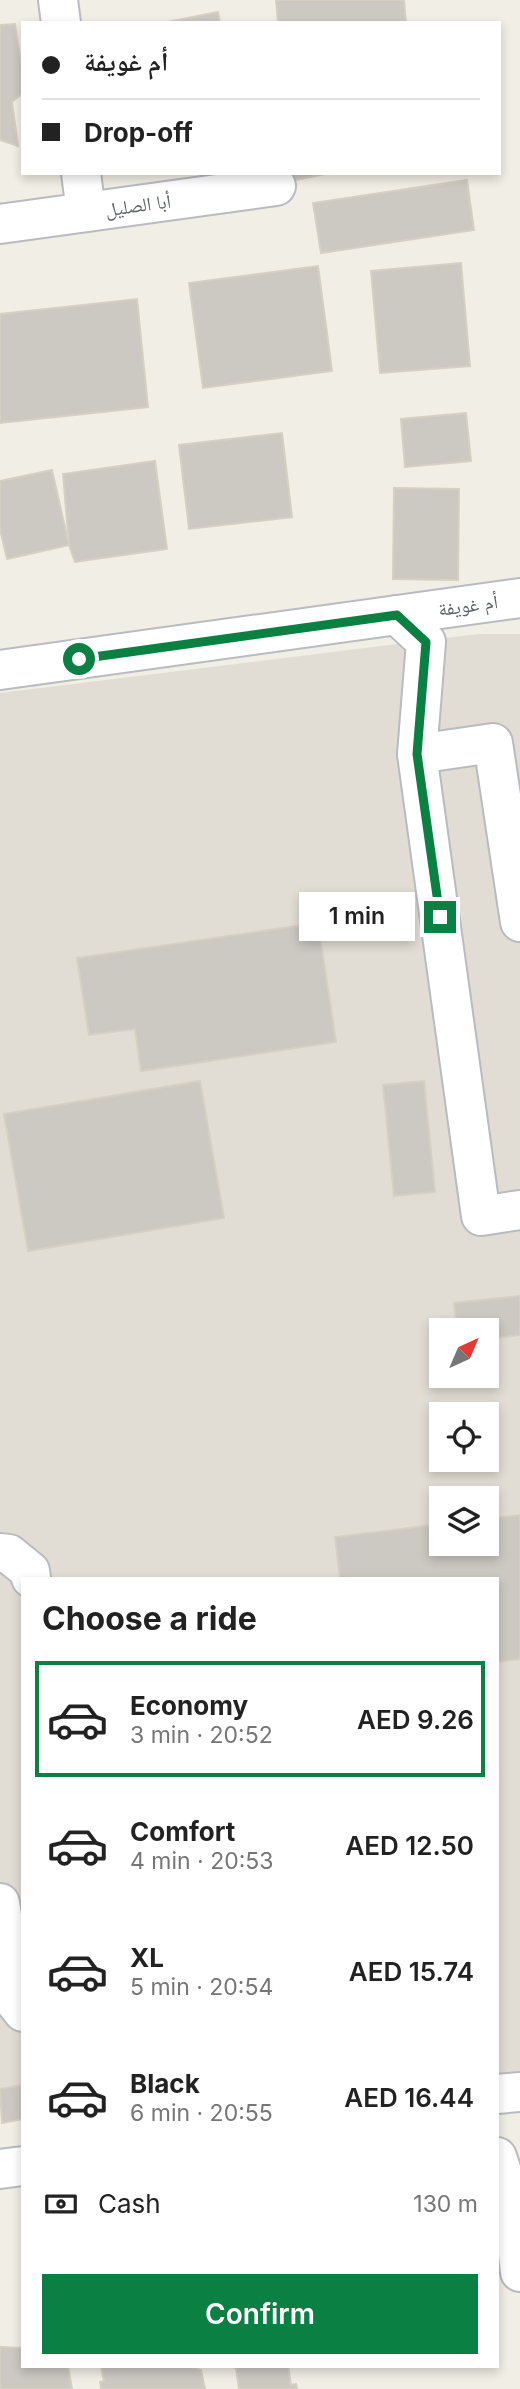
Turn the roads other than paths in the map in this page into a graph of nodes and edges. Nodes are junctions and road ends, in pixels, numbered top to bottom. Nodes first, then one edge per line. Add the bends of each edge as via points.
1 (58, 0) edge
2 (61, 21) edge
3 (81, 175) edge
4 (276, 186) dead end
5 (86, 212) junction
6 (0, 224) edge
7 (520, 598) edge
8 (397, 615) junction
9 (0, 670) edge
10 (417, 754) junction
11 (520, 922) edge
12 (520, 1210) edge
13 (0, 1553) edge
14 (31, 1577) edge
15 (0, 1903) edge
16 (21, 2009) edge
17 (520, 2092) edge
18 (499, 2094) edge
19 (520, 2110) edge
20 (499, 2111) edge
21 (499, 2161) edge
22 (21, 2166) edge
23 (0, 2169) edge
24 (516, 2193) edge
25 (520, 2272) edge

1 - 2 street
3 - 5 street
4 - 5 street, أبا الصليل
5 - 6 street, أبا الصليل
7 - 8 street, أم غويفة
8 - 9 street, أم غويفة
8 - 10 street via 426,642
10 - 11 street via 493,743
10 - 12 street via 481,1216
13 - 14 street via 20,1562
15 - 16 street via 16,2003
17 - 18 street
19 - 20 street
21 - 24 street
22 - 23 street
24 - 25 street

